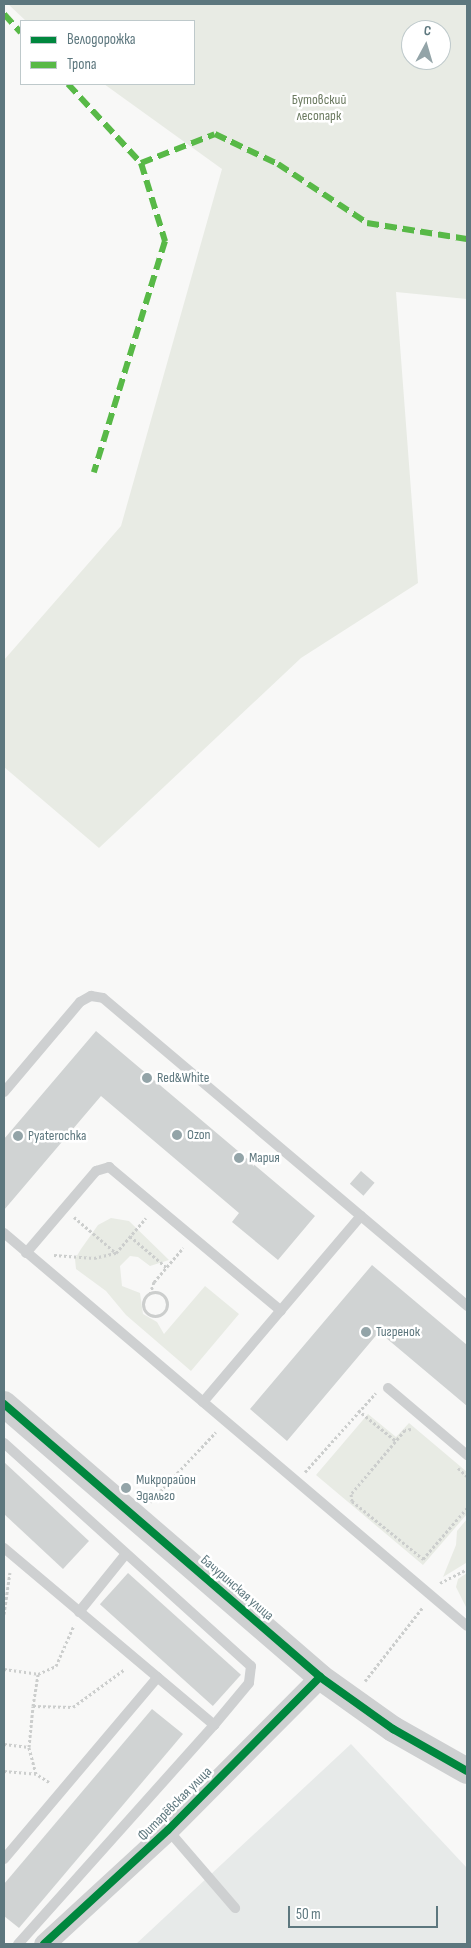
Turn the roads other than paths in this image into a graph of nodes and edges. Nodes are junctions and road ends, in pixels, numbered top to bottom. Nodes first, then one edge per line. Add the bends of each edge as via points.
1 (4, 1092) edge
2 (361, 1216) junction
3 (4, 1233) edge
4 (26, 1253) junction
5 (467, 1306) edge
6 (281, 1311) junction
7 (388, 1388) road end
8 (203, 1402) junction
9 (4, 1404) edge
10 (4, 1443) edge
11 (467, 1455) edge
12 (8, 1552) edge
13 (125, 1555) junction
14 (80, 1612) junction
15 (467, 1626) edge
16 (158, 1677) junction
17 (320, 1677) junction
18 (214, 1725) junction
19 (467, 1771) edge
20 (168, 1830) junction
21 (4, 1859) edge
22 (235, 1908) dead end
23 (18, 1944) edge
24 (44, 1944) edge

1 - 2 lane via 80,1002 91,996 104,998
2 - 5 lane
2 - 6 lane
3 - 4 lane
4 - 6 lane via 96,1171 104,1167 115,1170
4 - 8 lane
6 - 8 lane
7 - 11 lane
8 - 15 lane
9 - 17 street, Бачуринская улица
10 - 13 lane
12 - 14 lane
13 - 14 lane
13 - 18 lane via 251,1666 249,1683
14 - 16 lane
16 - 18 lane
16 - 21 lane
17 - 19 street, Бачуринская улица via 393,1730
17 - 20 street, Фитарёвская улица
18 - 23 lane
20 - 22 lane
20 - 24 street, Фитарёвская улица

